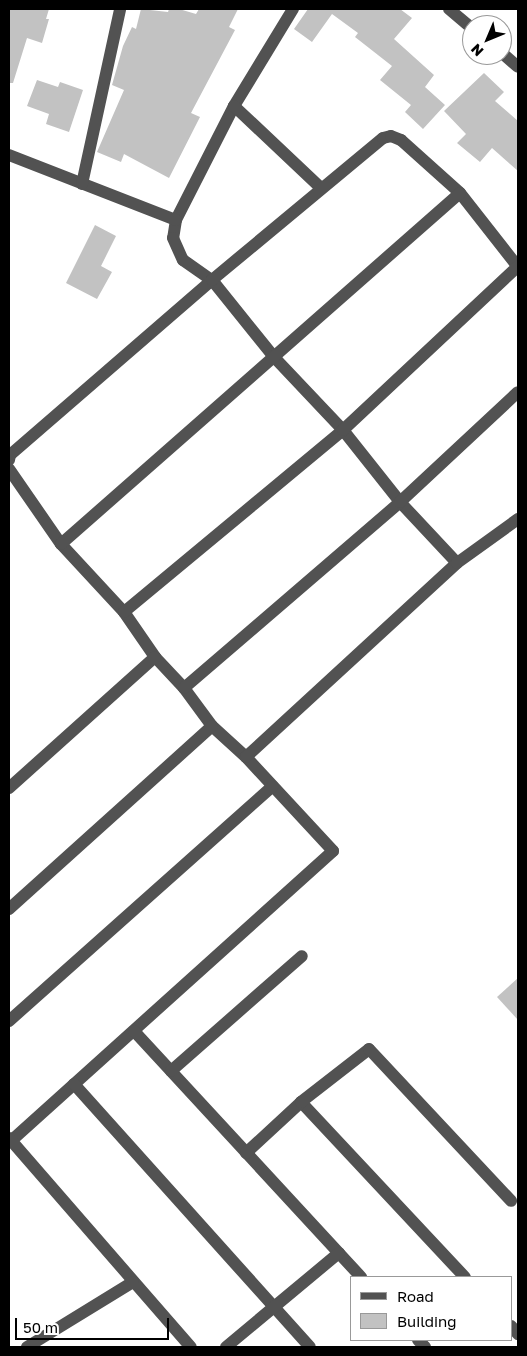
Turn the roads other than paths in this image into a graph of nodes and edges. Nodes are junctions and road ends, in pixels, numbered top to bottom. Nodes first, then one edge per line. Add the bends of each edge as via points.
1 (120, 9) edge
2 (293, 9) edge
3 (449, 9) edge
4 (462, 20) edge
5 (234, 106) junction
6 (9, 155) edge
7 (82, 184) junction
8 (321, 188) junction
9 (460, 192) junction
10 (176, 220) junction
11 (518, 266) edge
12 (212, 280) junction
13 (273, 356) junction
14 (518, 392) edge
15 (343, 430) junction
16 (9, 460) edge
17 (9, 469) edge
18 (400, 502) junction
19 (516, 526) edge
20 (62, 544) junction
21 (457, 562) junction
22 (124, 612) junction
23 (155, 657) junction
24 (184, 688) junction
25 (212, 726) junction
26 (246, 757) junction
27 (273, 786) junction
28 (9, 788) edge
29 (9, 909) edge
30 (302, 956) dead end
31 (9, 1021) edge
32 (134, 1031) junction
33 (171, 1071) junction
34 (74, 1084) junction
35 (301, 1102) junction
36 (10, 1140) edge
37 (246, 1153) junction
38 (511, 1201) dead end
39 (339, 1253) junction
40 (360, 1276) edge
41 (464, 1276) edge
42 (133, 1282) junction
43 (273, 1307) junction
44 (27, 1347) edge
45 (191, 1347) edge
46 (226, 1347) edge
47 (310, 1347) edge

1 - 7 street
2 - 5 street
3 - 4 street
5 - 8 street
5 - 10 street
6 - 7 street
7 - 10 street
8 - 9 street via 383,138 391,136 401,140
8 - 12 street
9 - 11 street
9 - 13 street
10 - 12 street via 173,238 183,260
11 - 15 street
12 - 13 street
12 - 16 street via 10,455
13 - 15 street
13 - 20 street
14 - 18 street
15 - 18 street
15 - 22 street
17 - 20 street
18 - 21 street
18 - 24 street
19 - 21 street
20 - 22 street
21 - 26 street
22 - 23 street
23 - 24 street
23 - 28 street
24 - 25 street
25 - 26 street
25 - 29 street
26 - 27 street
27 - 31 street
27 - 32 street via 333,851
30 - 33 street
32 - 33 street
32 - 34 street
33 - 37 street
34 - 36 street
34 - 43 street
35 - 37 street
35 - 38 street via 369,1049
35 - 41 street
36 - 42 street
37 - 39 street
39 - 40 street
39 - 43 street
42 - 44 street
42 - 45 street
43 - 46 street
43 - 47 street

